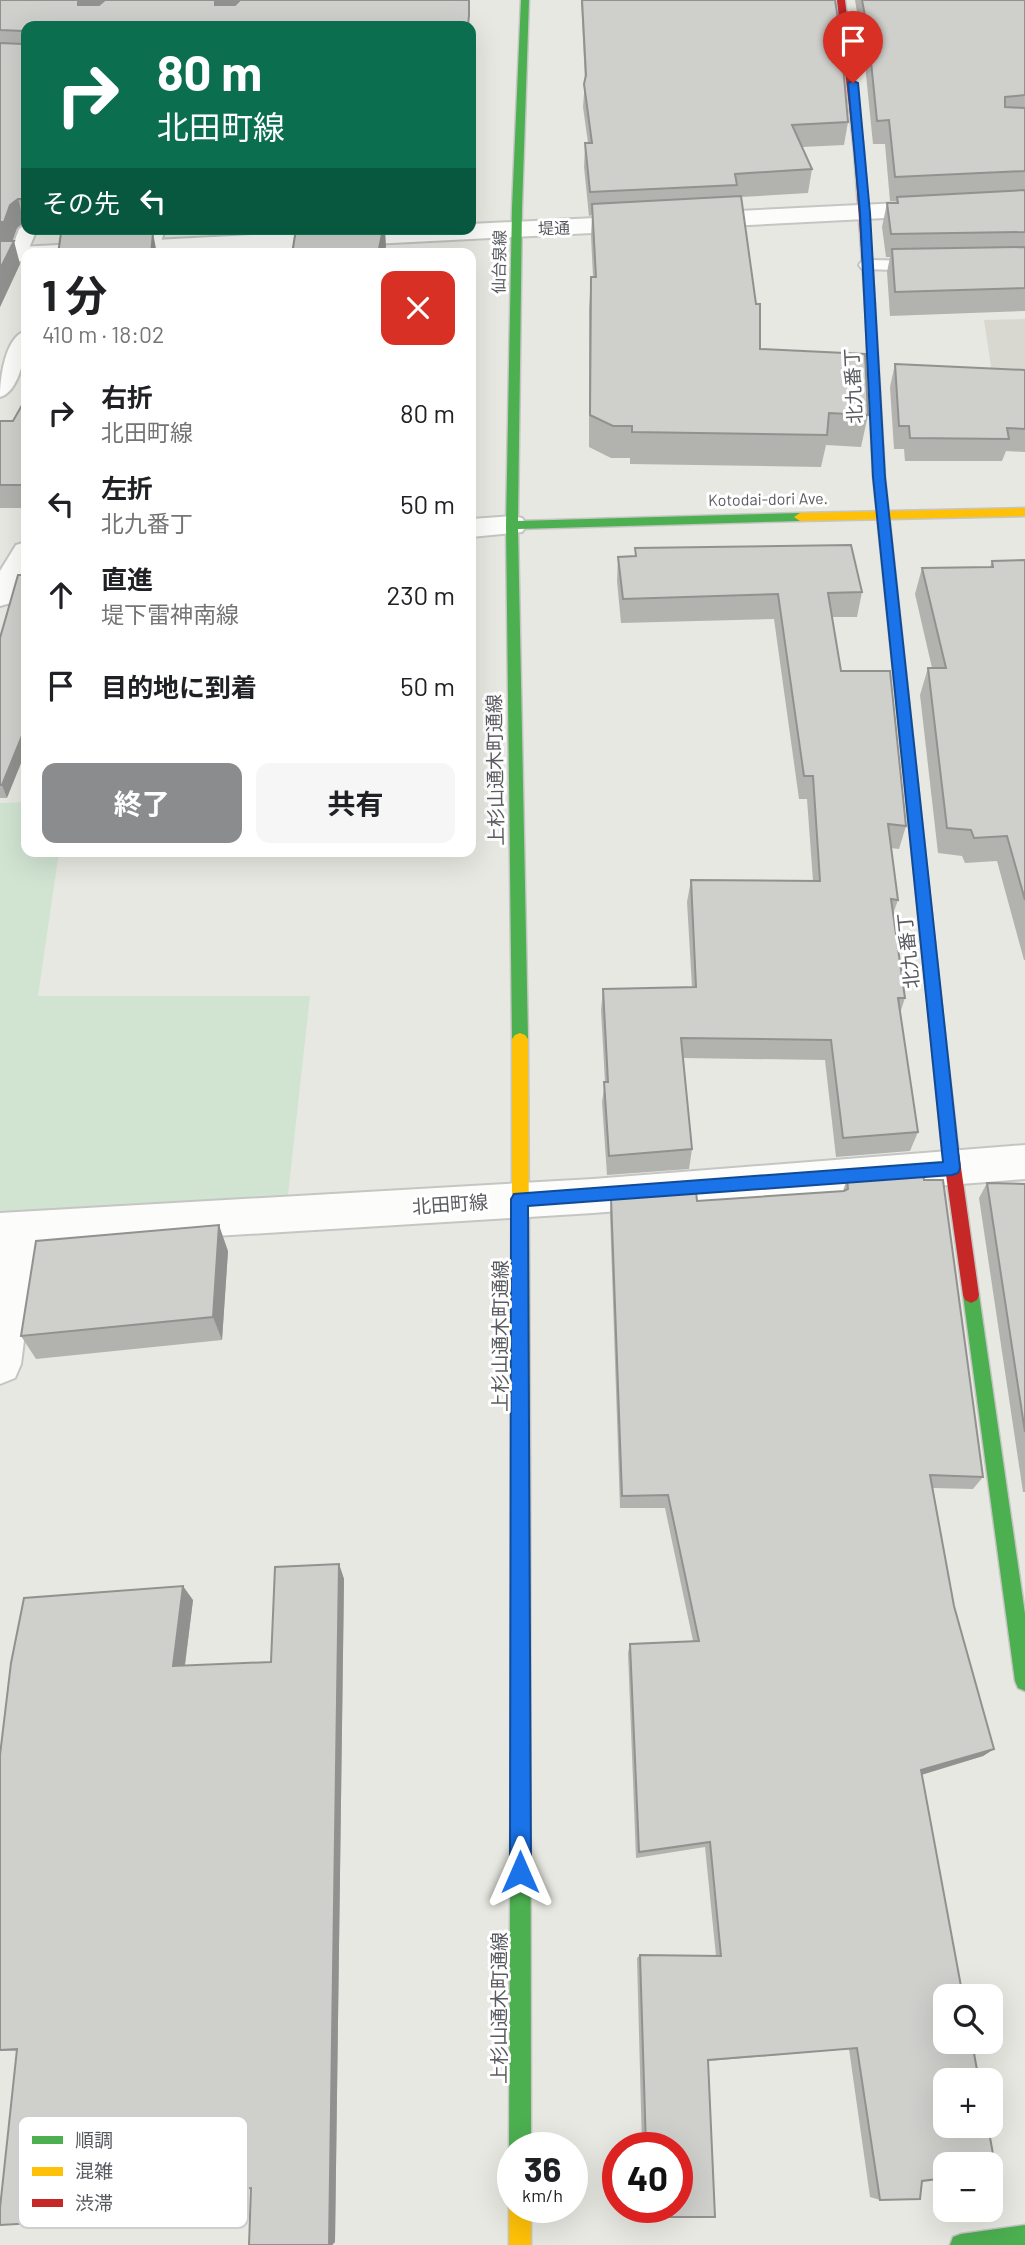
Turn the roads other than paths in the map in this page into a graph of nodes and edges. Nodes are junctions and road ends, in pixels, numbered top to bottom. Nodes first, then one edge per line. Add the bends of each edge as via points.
1 (525, 0) edge
2 (841, 0) edge
3 (1025, 204) edge
4 (865, 213) junction
5 (517, 229) junction
6 (476, 230) edge
7 (23, 235) edge
8 (299, 235) edge
9 (154, 239) edge
10 (98, 248) edge
11 (9, 254) edge
12 (868, 265) junction
13 (948, 265) edge
14 (21, 347) edge
15 (0, 391) edge
16 (1025, 512) edge
17 (883, 514) junction
18 (512, 525) junction
19 (476, 528) edge
20 (21, 547) edge
21 (0, 548) edge
22 (21, 560) edge
23 (0, 596) edge
24 (1025, 1162) edge
25 (952, 1168) junction
26 (520, 1199) junction
27 (9, 1231) edge
28 (0, 1364) edge
29 (1025, 1681) edge
30 (520, 2132) edge
31 (520, 2223) edge
32 (1025, 2236) edge
33 (520, 2245) edge
34 (961, 2245) edge

1 - 5 street, 仙台泉線
2 - 4 street, 北九番丁
3 - 4 street, 堤通
4 - 5 street, 堤通
4 - 12 street, 北九番丁
5 - 6 street, 堤通
5 - 18 street, 仙台泉線
7 - 11 lane
8 - 9 street, 堤通
9 - 10 street, 堤通
12 - 13 lane
12 - 17 street, 北九番丁
14 - 15 lane
16 - 17 street, Kotodai-dori Ave.
17 - 18 street, Kotodai-dori Ave.
17 - 25 street, 北九番丁
18 - 19 street
18 - 26 street, 上杉山通木町通線
20 - 21 street
22 - 23 street
24 - 25 street, 北田町線
25 - 26 street, 北田町線
25 - 29 street, 北九番丁
26 - 27 street, 北田町線
26 - 30 street, 上杉山通木町通線
27 - 28 street
31 - 33 street
32 - 34 street

